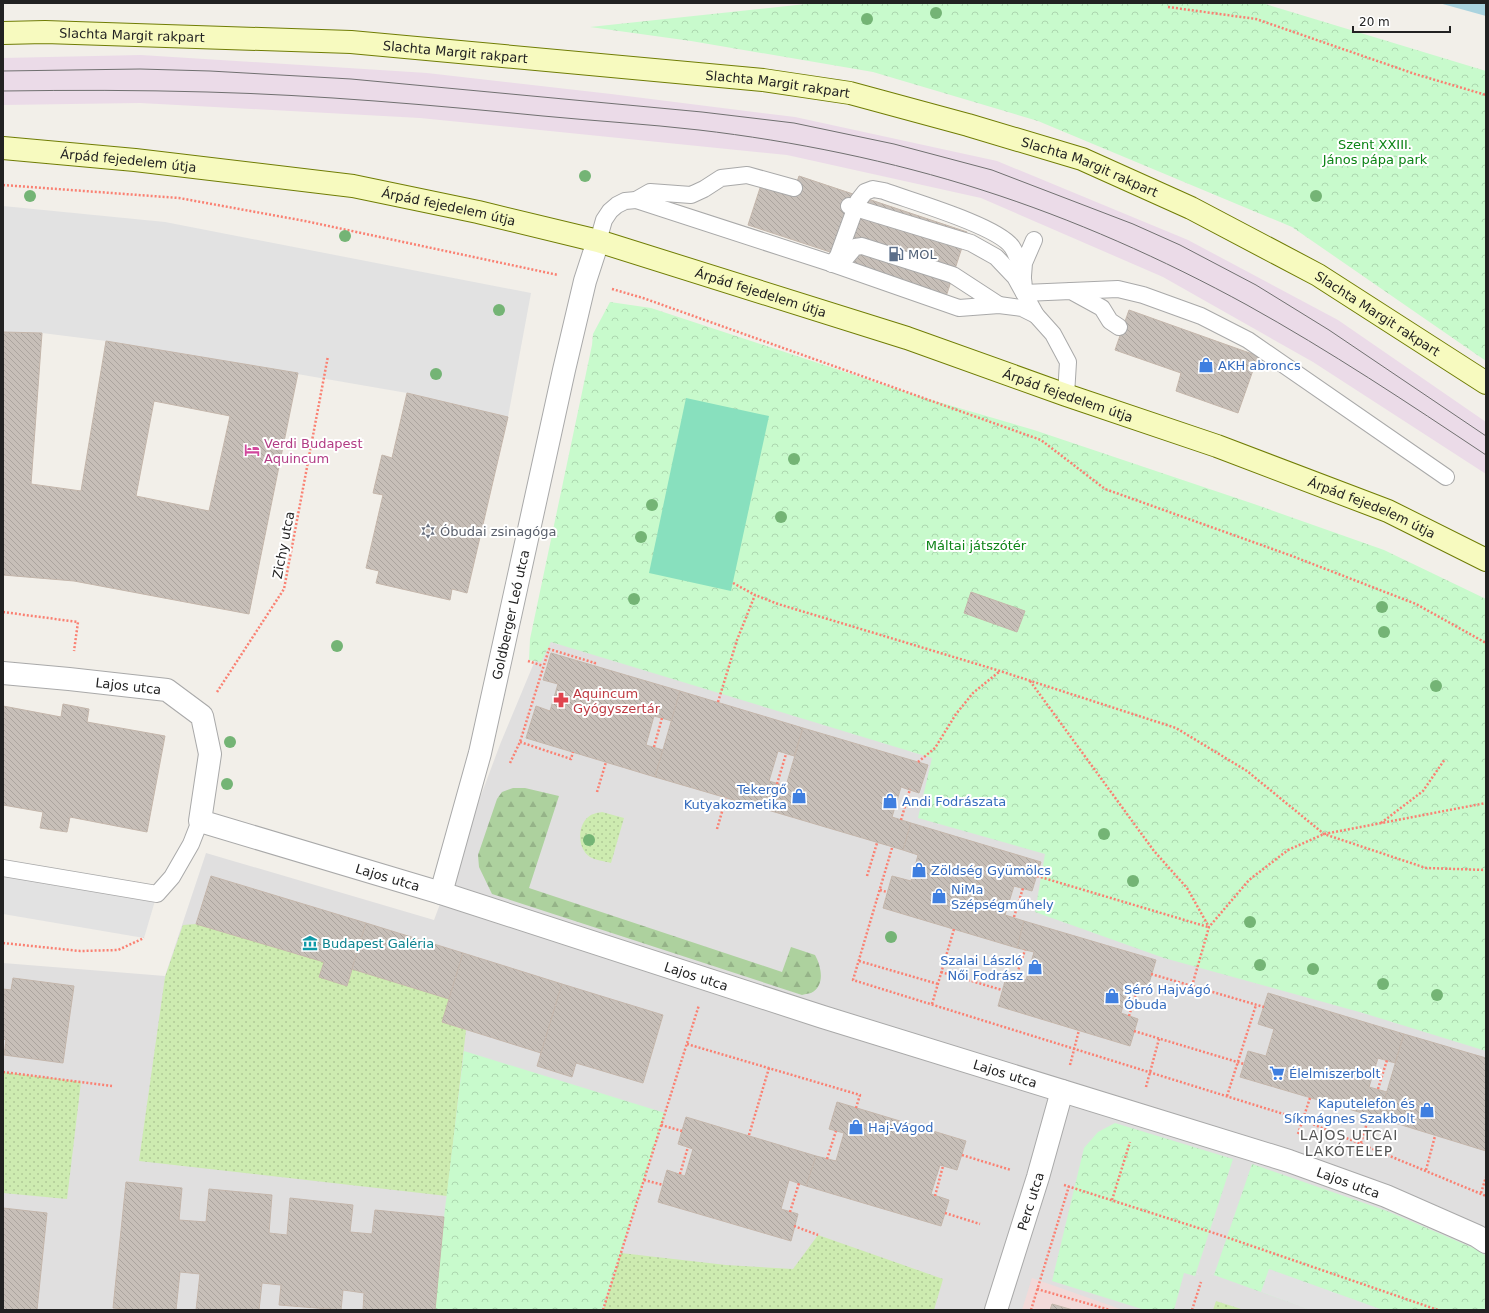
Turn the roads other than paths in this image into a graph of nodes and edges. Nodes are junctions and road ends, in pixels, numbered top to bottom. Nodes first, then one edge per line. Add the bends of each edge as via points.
1 (3, 33) edge
2 (3, 148) edge
3 (794, 188) dead end
4 (636, 200) junction
5 (852, 206) junction
6 (1034, 240) dead end
7 (598, 241) junction
8 (832, 264) junction
9 (1024, 276) junction
10 (1071, 291) junction
11 (1024, 293) junction
12 (999, 306) junction
13 (1036, 315) junction
14 (1119, 327) dead end
15 (1486, 383) edge
16 (1066, 395) junction
17 (1446, 477) dead end
18 (1486, 560) edge
19 (3, 673) edge
20 (200, 821) junction
21 (3, 868) edge
22 (441, 894) junction
23 (1062, 1091) junction
24 (1486, 1242) edge
25 (996, 1310) edge

1 - 15 street, Slachta Margit rakpart via 351,42 764,80 850,93 1082,159 1191,208 1318,275
2 - 7 street, Árpád fejedelem útja via 135,160 353,186 478,212
3 - 4 lane via 747,175 721,178 704,190 691,195 650,192
4 - 7 lane via 625,201 610,211 604,220
4 - 8 lane
5 - 8 lane via 838,256
5 - 9 lane via 865,192 873,189 966,220 994,232 1011,246
5 - 11 lane via 971,243 996,257 1015,277
6 - 9 lane via 1024,263
7 - 16 street, Árpád fejedelem útja via 907,338
7 - 22 street, Goldberger Leó utca via 585,281 480,753
8 - 12 lane via 959,308
8 - 12 lane via 862,246 953,275
9 - 11 lane
10 - 11 lane
10 - 14 lane via 1102,308 1110,321
10 - 17 lane via 1118,289 1143,295 1201,316 1248,340
11 - 13 lane
12 - 13 lane via 1022,308
13 - 16 lane via 1054,334 1068,362
16 - 18 street, Árpád fejedelem útja via 1217,446 1388,511
19 - 20 street, Lajos utca via 166,690 202,716 210,754
20 - 21 lane via 191,844 172,877 158,894
20 - 22 street, Lajos utca
22 - 23 street, Lajos utca
23 - 24 street, Lajos utca via 1289,1161 1386,1196
23 - 25 street, Perc utca

